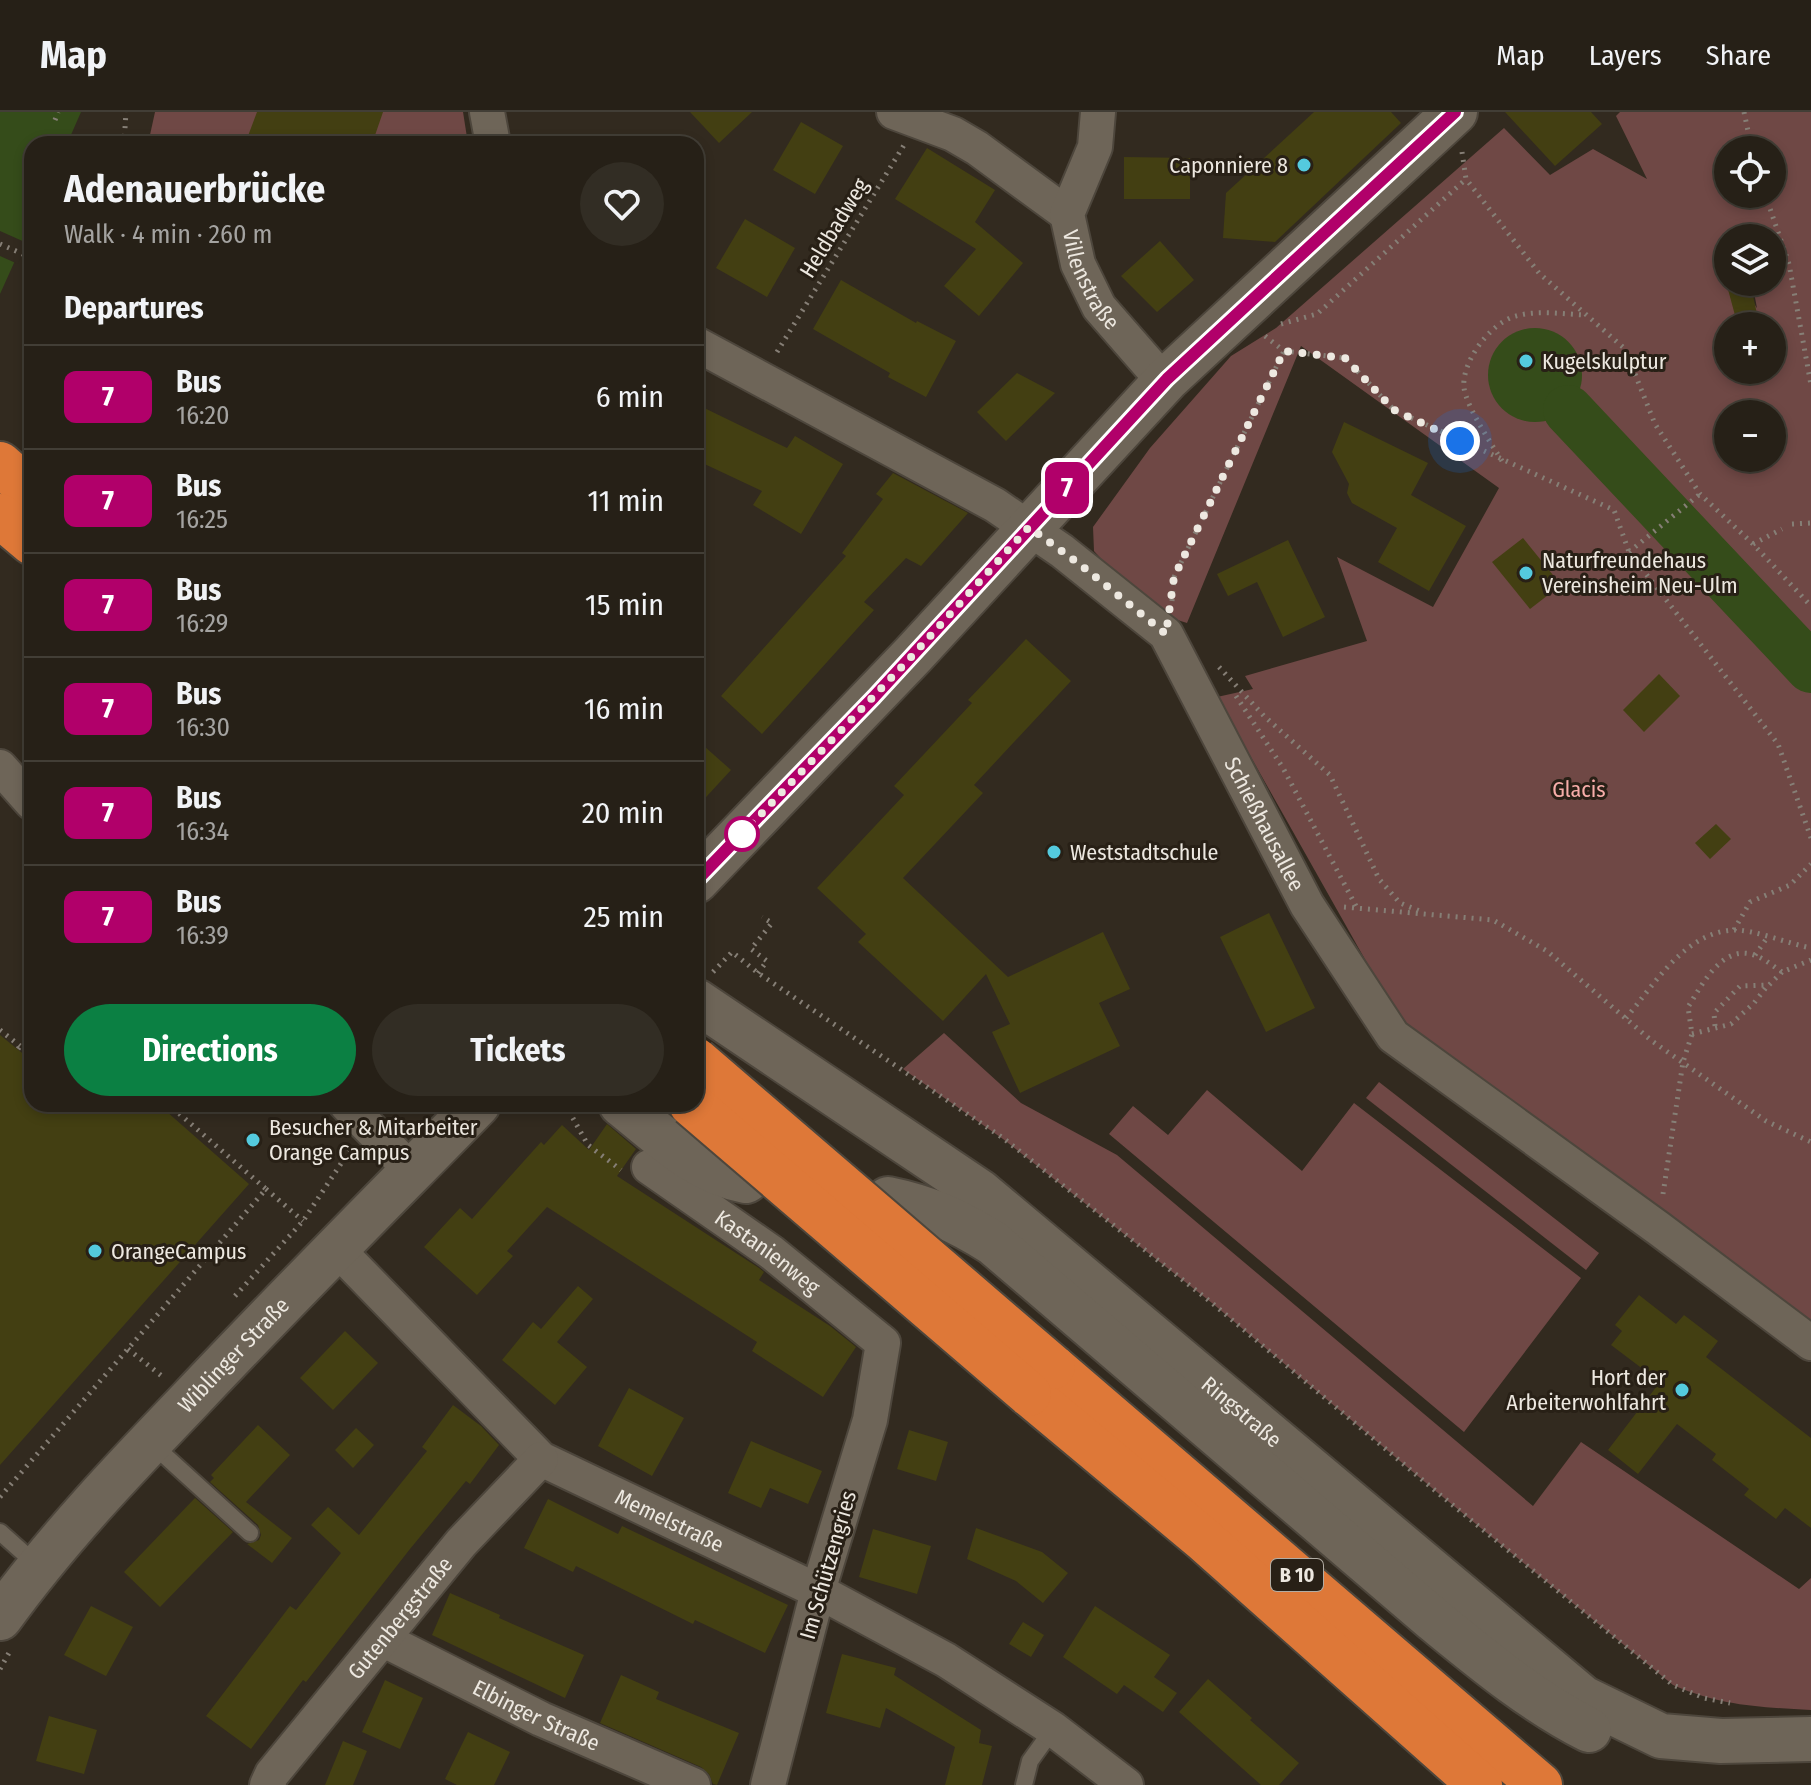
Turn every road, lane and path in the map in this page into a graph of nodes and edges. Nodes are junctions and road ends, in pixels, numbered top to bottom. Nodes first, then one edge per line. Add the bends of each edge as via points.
1 (58, 112) edge
2 (126, 112) edge
3 (487, 112) edge
4 (1098, 112) edge
5 (1455, 112) edge
6 (1744, 112) edge
7 (906, 117) edge
8 (55, 120) dead end
9 (124, 136) edge
10 (492, 136) edge
11 (1749, 136) edge
12 (1770, 208) edge
13 (1067, 214) junction
14 (0, 244) edge
15 (24, 254) edge
16 (1586, 315) junction
17 (1273, 326) dead end
18 (1258, 330) dead end
19 (704, 348) edge
20 (1284, 351) junction
21 (777, 352) dead end
22 (1167, 379) junction
23 (1811, 385) edge
24 (1502, 461) junction
25 (0, 464) edge
26 (24, 485) edge
27 (1700, 494) junction
28 (0, 516) edge
29 (1811, 523) edge
30 (1792, 524) dead end
31 (1029, 527) junction
32 (1782, 529) dead end
33 (24, 536) edge
34 (1753, 544) junction
35 (1629, 552) junction
36 (1811, 606) edge
37 (1166, 634) junction
38 (0, 767) edge
39 (24, 794) edge
40 (1811, 838) edge
41 (1811, 864) edge
42 (704, 873) edge
43 (1307, 905) junction
44 (1357, 908) junction
45 (1427, 914) junction
46 (762, 917) dead end
47 (1734, 930) junction
48 (1767, 938) junction
49 (1811, 948) edge
50 (732, 952) dead end
51 (1755, 955) junction
52 (1811, 960) edge
53 (1782, 972) junction
54 (758, 973) junction
55 (1769, 985) junction
56 (704, 1006) edge
57 (1626, 1018) junction
58 (1715, 1026) junction
59 (0, 1030) edge
60 (1692, 1034) junction
61 (24, 1050) edge
62 (1683, 1062) junction
63 (704, 1067) edge
64 (177, 1112) edge
65 (354, 1112) edge
66 (470, 1112) edge
67 (569, 1112) edge
68 (631, 1112) edge
69 (701, 1112) edge
70 (1811, 1142) edge
71 (649, 1167) joint
72 (412, 1171) junction
73 (746, 1181) dead end
74 (266, 1189) junction
75 (888, 1199) dead end
76 (1658, 1228) junction
77 (319, 1234) junction
78 (883, 1343) joint
79 (1811, 1343) edge
80 (128, 1349) junction
81 (163, 1377) dead end
82 (1041, 1381) junction
83 (150, 1442) junction
84 (541, 1459) junction
85 (0, 1497) edge
86 (0, 1532) edge
87 (250, 1533) dead end
88 (38, 1566) junction
89 (818, 1591) junction
90 (0, 1618) edge
91 (384, 1640) junction
92 (1741, 1704) dead end
93 (1053, 1729) junction
94 (1811, 1739) edge
95 (1811, 1754) edge
96 (267, 1785) edge
97 (693, 1785) edge
98 (768, 1785) edge
99 (1024, 1785) edge
100 (1126, 1785) edge
101 (1480, 1785) edge
102 (1540, 1785) edge

1 - 8 path
2 - 9 path
3 - 10 street
4 - 13 street, Villenstraße via 1095,147
5 - 22 main road
6 - 11 path
7 - 13 street via 977,148
7 - 21 path, Heldbadweg
12 - 23 path via 1789,264
13 - 22 street, Villenstraße via 1078,264 1099,307
14 - 15 path
16 - 17 path via 1539,273 1466,179 1317,314
16 - 24 path via 1514,316 1484,338 1468,362 1464,388
16 - 27 path via 1625,349 1655,424
18 - 20 path
19 - 31 street, Schießhausallee
20 - 24 path via 1345,358 1394,410
20 - 37 path via 1174,577
22 - 31 main road
24 - 35 path via 1614,510
25 - 26 highway
27 - 34 path
27 - 35 path
28 - 33 highway
29 - 30 path
31 - 37 street, Schießhausallee
31 - 42 main road
32 - 34 path
34 - 36 path
35 - 40 path via 1778,744
37 - 43 street, Schießhausallee
38 - 39 street
41 - 47 path via 1790,885 1750,902
43 - 44 path
43 - 76 street, Schießhausallee via 1393,1036
44 - 45 path
44 - 45 path via 1283,768 1217,666 1330,775 1379,879 1400,903
45 - 57 path via 1493,920 1547,951
46 - 54 path via 772,923 751,949 767,961
47 - 48 path
47 - 57 path via 1684,950
48 - 49 path
48 - 51 path
50 - 54 path
51 - 53 path
51 - 60 path via 1728,956 1712,972 1688,1007
52 - 53 path
53 - 55 path
54 - 92 path via 1003,1138 1212,1303 1673,1685 1704,1698
55 - 58 path via 1731,1024
55 - 58 path via 1740,986 1714,1013
56 - 94 main road, Ringstraße via 980,1192 1583,1698 1661,1736
57 - 62 path
58 - 60 path
59 - 61 path
60 - 62 path
62 - 70 path via 1766,1121
62 - 76 path
63 - 82 highway, B 10, bridge
64 - 74 path
65 - 72 street
66 - 72 main road, Wiblinger Straße
67 - 71 path via 588,1145 624,1173
68 - 73 main road via 690,1159
69 - 82 highway, B 10, bridge
71 - 78 street, Kastanienweg via 771,1252
72 - 77 main road, Wiblinger Straße
74 - 77 path
74 - 80 path
75 - 95 main road, Ringstraße via 956,1220 993,1243 1434,1620 1563,1717 1620,1746 1671,1760 1715,1765
76 - 79 street, Schießhausallee
77 - 83 main road, Wiblinger Straße
77 - 84 street, Memelstraße
78 - 89 street, Im Schützengries via 870,1420
80 - 81 path
80 - 85 path
82 - 101 highway, B 10 via 1203,1539
82 - 102 highway, B 10
83 - 87 lane
83 - 88 main road, Wiblinger Straße
84 - 89 street, Memelstraße
84 - 91 street, Gutenbergstraße via 461,1543
86 - 88 lane
88 - 90 main road, Wiblinger Straße
89 - 93 street, Memelstraße via 946,1660
89 - 98 street, Im Schützengries
91 - 96 street, Gutenbergstraße
91 - 97 street, Elbinger Straße via 541,1719
93 - 99 lane via 1030,1761
93 - 100 street, Memelstraße

